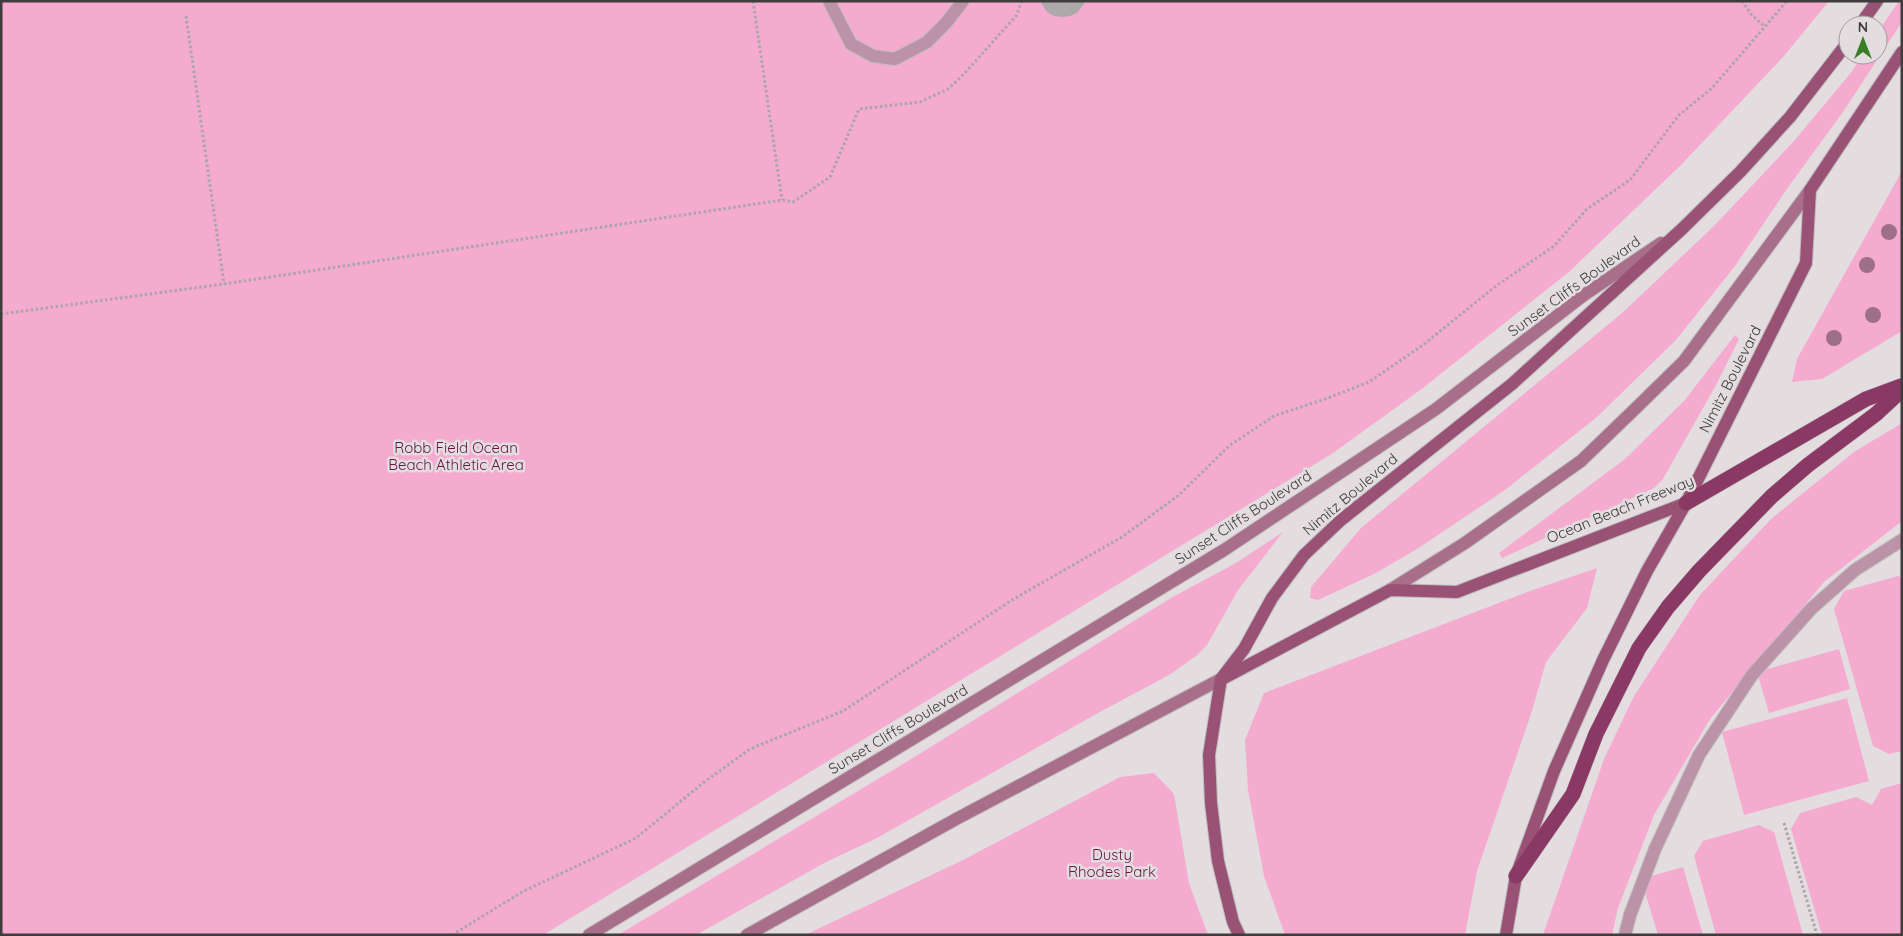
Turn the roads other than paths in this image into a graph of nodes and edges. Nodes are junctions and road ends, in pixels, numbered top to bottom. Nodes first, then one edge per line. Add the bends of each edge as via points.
1 (829, 1) edge
2 (963, 1) edge
3 (1876, 1) edge
4 (1867, 15) edge
5 (1902, 52) edge
6 (1838, 55) edge
7 (1810, 190) junction
8 (1682, 229) junction
9 (1902, 385) edge
10 (1902, 390) edge
11 (1686, 503) junction
12 (1902, 540) edge
13 (1390, 590) junction
14 (1221, 680) junction
15 (1516, 876) junction
16 (589, 935) edge
17 (747, 935) edge
18 (1238, 935) edge
19 (1506, 935) edge
20 (1625, 935) edge

1 - 2 street via 851,44 873,56 895,59 927,42
3 - 4 main road
5 - 7 main road
6 - 8 main road, Sunset Cliffs Boulevard via 1790,117
7 - 11 main road, Nimitz Boulevard via 1806,263
7 - 13 main road via 1684,361 1581,461 1465,543
8 - 14 main road, Nimitz Boulevard via 1512,384 1341,520 1304,555 1272,598 1244,649
8 - 16 main road, Sunset Cliffs Boulevard via 1584,295 1436,408 1224,550
9 - 11 highway, Ocean Beach Freeway via 1866,399
10 - 15 highway via 1772,496 1668,607 1639,648 1596,734 1573,794
11 - 13 main road, Ocean Beach Freeway via 1458,592
11 - 15 main road, Nimitz Boulevard via 1647,571 1603,660 1554,771
12 - 20 street via 1855,570 1812,609 1752,675 1699,755 1655,848
13 - 14 main road
14 - 17 main road via 958,818
14 - 18 main road, Nimitz Boulevard via 1210,755 1211,803 1218,861
15 - 19 main road, Nimitz Boulevard

